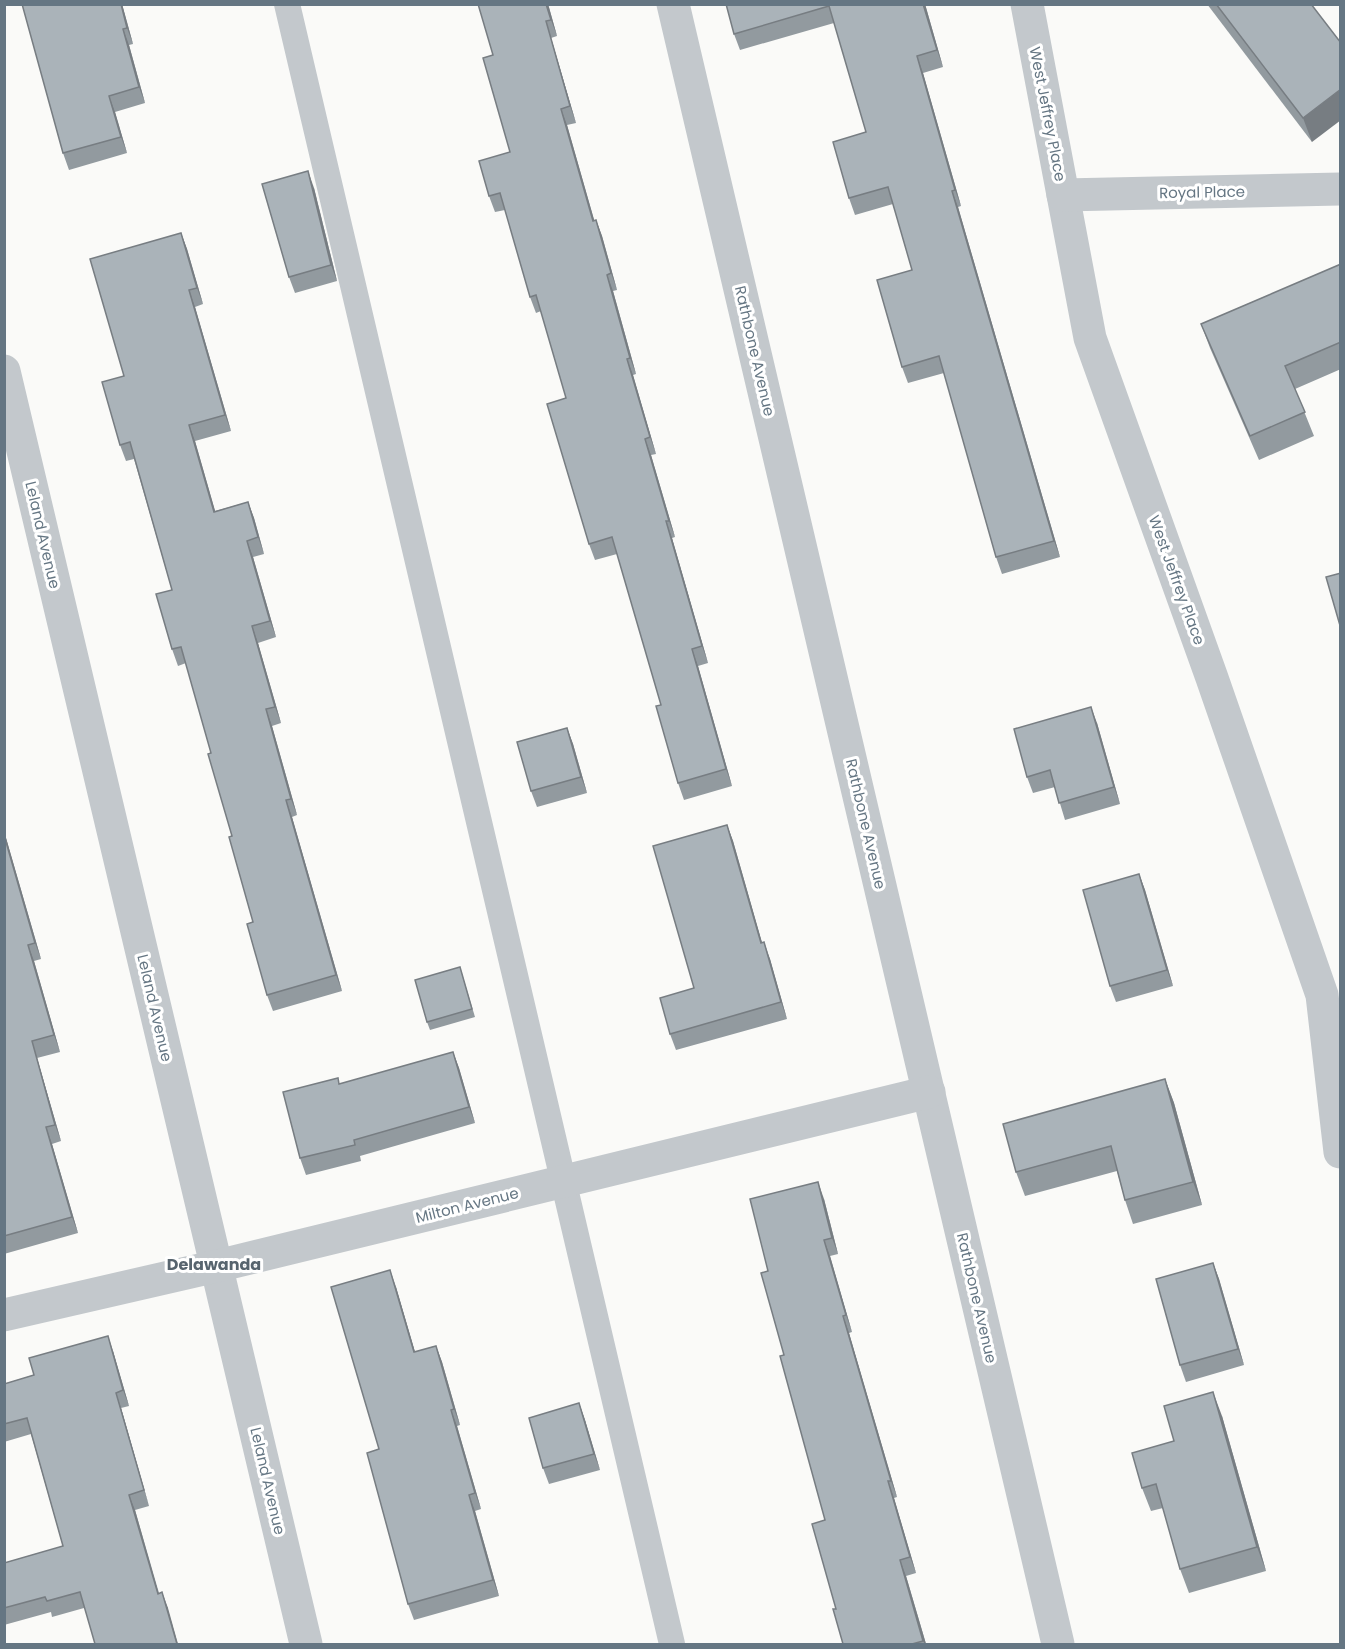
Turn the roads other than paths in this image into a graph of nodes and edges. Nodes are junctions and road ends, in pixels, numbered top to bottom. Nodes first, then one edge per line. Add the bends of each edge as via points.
1 (287, 4) edge
2 (673, 4) edge
3 (1027, 4) edge
4 (1341, 189) edge
5 (1063, 195) junction
6 (4, 371) edge
7 (929, 1092) junction
8 (1341, 1152) edge
9 (563, 1182) junction
10 (217, 1266) junction
11 (4, 1315) edge
12 (306, 1644) edge
13 (672, 1644) edge
14 (1058, 1644) edge

1 - 9 lane
2 - 7 street, Rathbone Avenue
3 - 5 street, West Jeffrey Place
4 - 5 street, Royal Place
5 - 8 street, West Jeffrey Place via 1090,338 1322,995
6 - 10 street, Leland Avenue
7 - 9 street, Milton Avenue
7 - 14 street, Rathbone Avenue
9 - 10 street, Milton Avenue
9 - 13 lane
10 - 11 street, Milton Avenue
10 - 12 street, Leland Avenue

